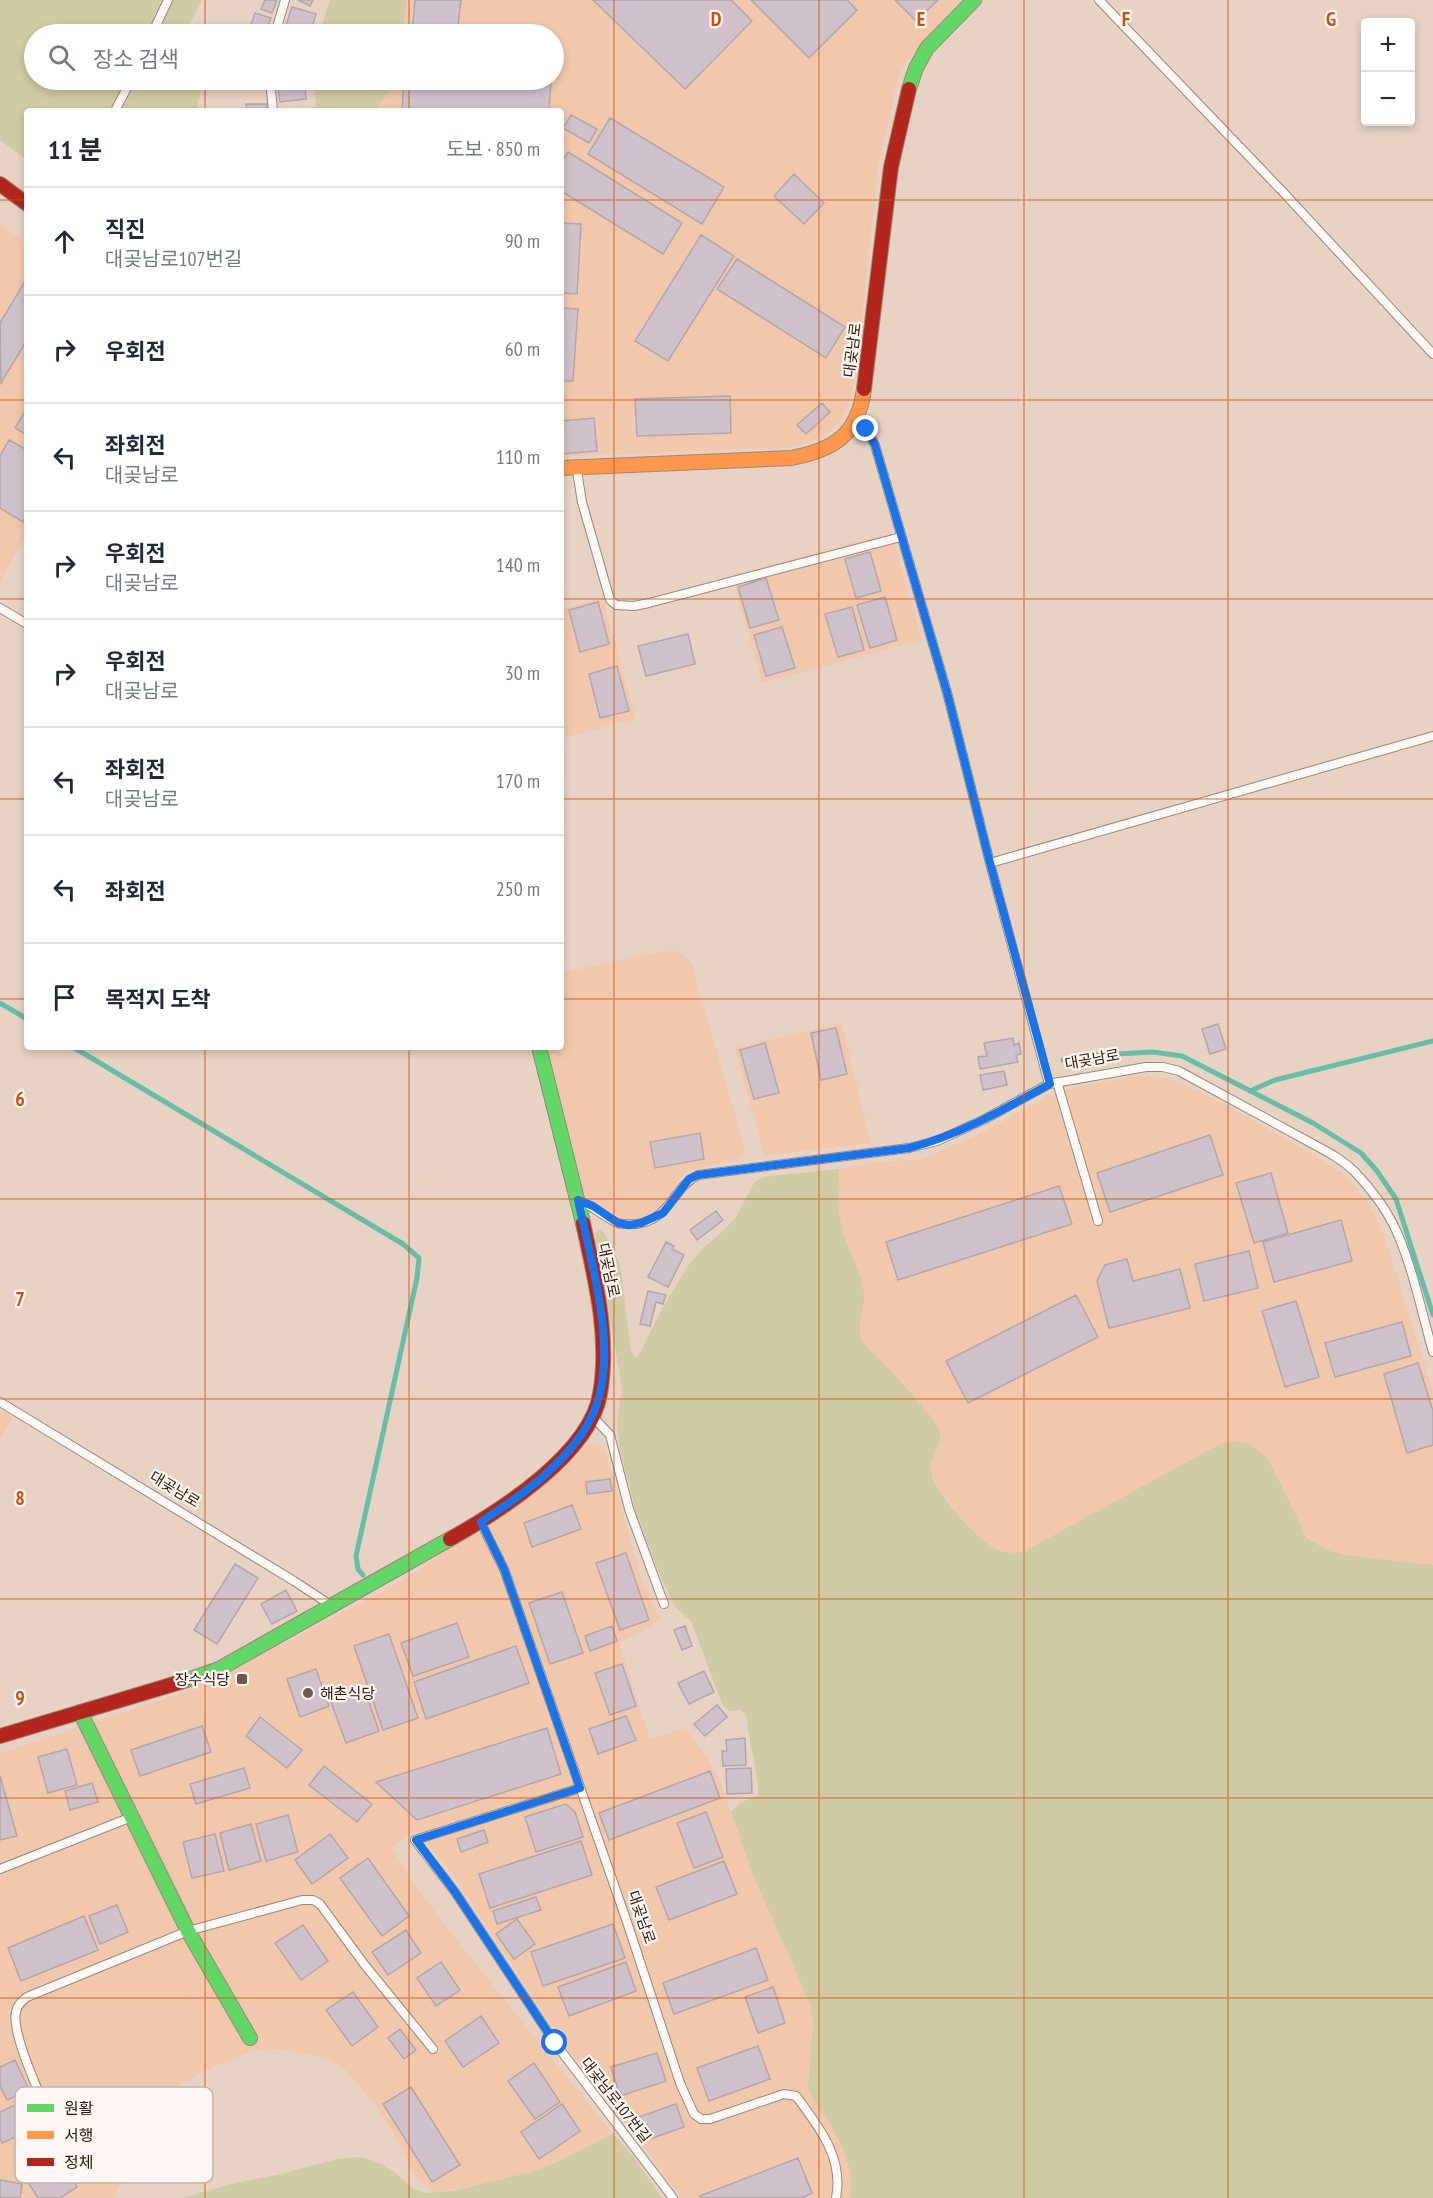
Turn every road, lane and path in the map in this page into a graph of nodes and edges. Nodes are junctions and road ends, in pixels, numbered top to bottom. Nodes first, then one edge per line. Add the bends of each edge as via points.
1 (168, 0) edge
2 (285, 0) edge
3 (974, 0) edge
4 (1099, 0) edge
5 (157, 24) edge
6 (278, 24) edge
7 (126, 90) edge
8 (271, 90) edge
9 (117, 108) edge
10 (273, 108) edge
11 (0, 184) edge
12 (24, 202) edge
13 (1433, 354) edge
14 (856, 422) junction
15 (577, 467) junction
16 (564, 468) edge
17 (901, 537) junction
18 (0, 608) edge
19 (24, 622) edge
20 (1433, 736) edge
21 (990, 863) junction
22 (540, 1050) edge
23 (1053, 1083) junction
24 (578, 1200) junction
25 (1098, 1221) dead end
26 (1433, 1353) edge
27 (0, 1402) edge
28 (592, 1417) junction
29 (481, 1522) junction
30 (664, 1604) dead end
31 (332, 1606) junction
32 (80, 1712) junction
33 (0, 1736) edge
34 (580, 1788) junction
35 (132, 1816) junction
36 (0, 1869) edge
37 (188, 1931) junction
38 (250, 2038) dead end
39 (434, 2049) dead end
40 (38, 2087) edge
41 (673, 2198) edge
42 (836, 2198) edge

1 - 5 lane
2 - 6 lane
3 - 14 street, 대곶남로 via 927,48 908,92 891,166 863,396
4 - 13 lane
7 - 9 lane
8 - 10 lane
11 - 12 street
14 - 15 street via 846,435 828,447 791,458
14 - 17 lane via 866,429 875,445
15 - 16 street
15 - 17 lane via 585,513 610,600 624,607
17 - 21 lane via 948,696
18 - 19 lane
20 - 21 lane
21 - 23 lane
22 - 24 street, 대곶남로
23 - 24 lane, 대곶남로 via 937,1141 698,1175 689,1179 663,1213 641,1223 618,1223
23 - 25 lane
23 - 26 lane, 대곶남로 via 1146,1067 1179,1071 1335,1156 1354,1171 1394,1226
24 - 28 street, 대곶남로 via 601,1310 604,1347 600,1395
27 - 31 lane, 대곶남로
28 - 29 street, 대곶남로 via 550,1470
28 - 30 lane via 610,1435 629,1509
29 - 31 street, 대곶남로
29 - 34 lane, 대곶남로 via 504,1569
31 - 32 street, 대곶남로 via 219,1669
32 - 33 street, 대곶남로
32 - 35 street
34 - 41 lane, 대곶남로107번길 via 416,1840 555,2043
34 - 42 lane, 대곶남로 via 694,2114 700,2119 711,2119 784,2094 796,2096 829,2145 837,2166
35 - 36 lane
35 - 37 street
37 - 38 street
37 - 39 lane via 313,1900
37 - 40 lane via 79,1974 20,2003 16,2010 17,2031

